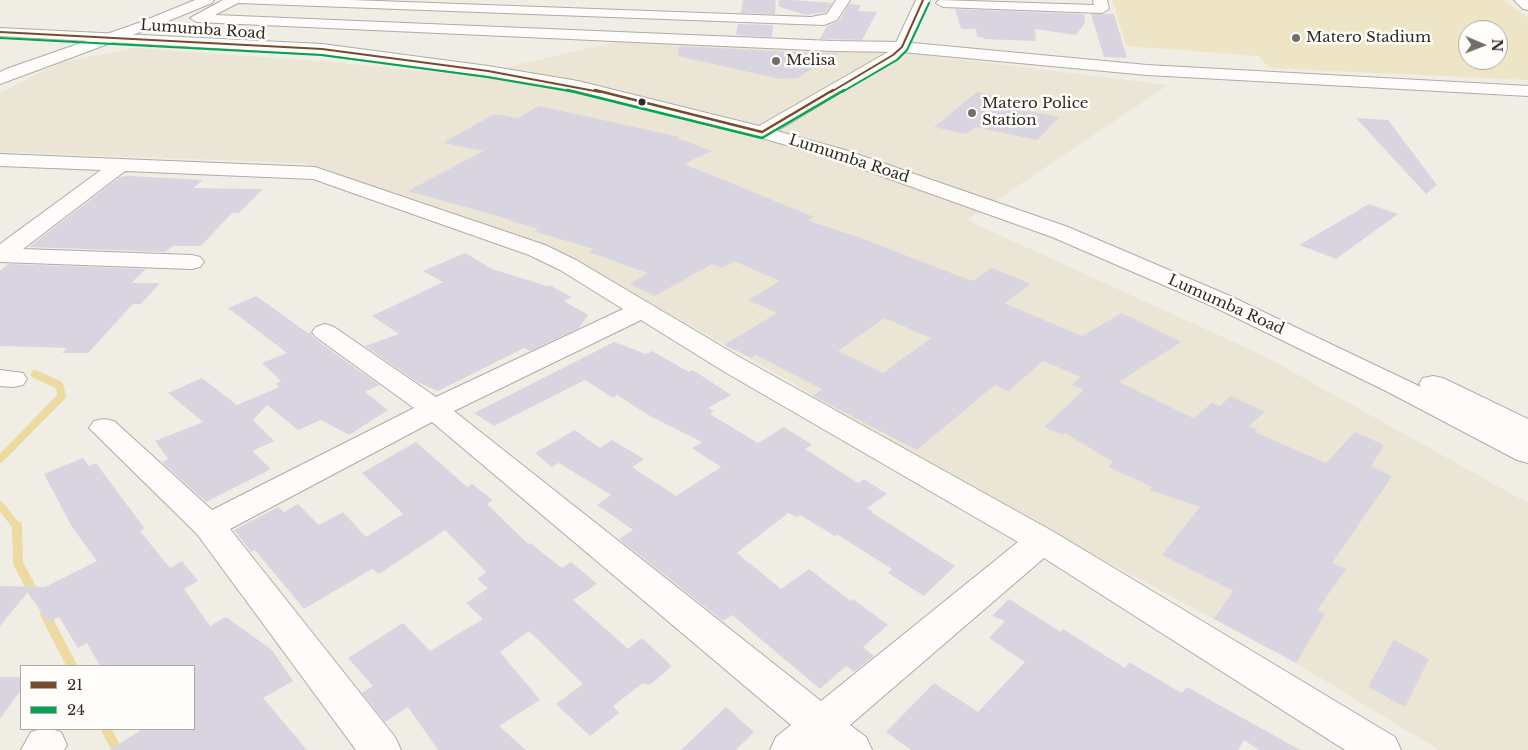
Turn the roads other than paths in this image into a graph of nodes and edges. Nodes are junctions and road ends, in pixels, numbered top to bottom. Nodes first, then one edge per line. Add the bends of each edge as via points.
1 (207, 0) edge
2 (234, 0) edge
3 (240, 0) edge
4 (734, 0) edge
5 (843, 0) edge
6 (913, 0) edge
7 (924, 0) edge
8 (1100, 0) edge
9 (1520, 0) edge
10 (315, 1) edge
11 (943, 3) dead end
12 (1528, 6) edge
13 (724, 16) junction
14 (0, 20) edge
15 (146, 25) junction
16 (0, 32) edge
17 (113, 36) junction
18 (895, 47) junction
19 (0, 79) edge
20 (1528, 91) edge
21 (760, 128) junction
22 (0, 160) edge
23 (122, 164) junction
24 (0, 255) edge
25 (192, 262) dead end
26 (643, 309) junction
27 (325, 332) dead end
28 (434, 409) junction
29 (104, 428) dead end
30 (1528, 431) edge
31 (1528, 454) edge
32 (209, 526) junction
33 (1042, 541) junction
34 (821, 725) junction
35 (380, 750) edge
36 (791, 750) edge
37 (851, 750) edge
38 (1380, 750) edge

1 - 15 street
2 - 18 street via 197,18
3 - 10 street
4 - 13 street
5 - 13 street via 832,17 824,21
6 - 18 street
7 - 18 street
8 - 11 street via 1102,9
9 - 12 street
10 - 13 street
14 - 15 street, Lumumba Road
15 - 17 street
15 - 21 street, Lumumba Road via 336,40 500,64 581,78
16 - 17 street, Lumumba Road
17 - 19 street
17 - 21 street, Lumumba Road via 322,49 488,71 578,86
18 - 20 street via 1147,70
18 - 21 street via 868,72
21 - 30 street, Lumumba Road via 880,159 1052,221 1245,299
21 - 31 street, Lumumba Road via 1069,236 1221,301 1396,385
22 - 23 street
23 - 24 street
23 - 26 street via 315,173 536,250
24 - 25 street
26 - 28 street
26 - 33 street via 733,365
27 - 28 street
28 - 32 street
28 - 34 street
29 - 32 street
32 - 35 street
33 - 34 street
33 - 38 street
34 - 36 street
34 - 37 street

